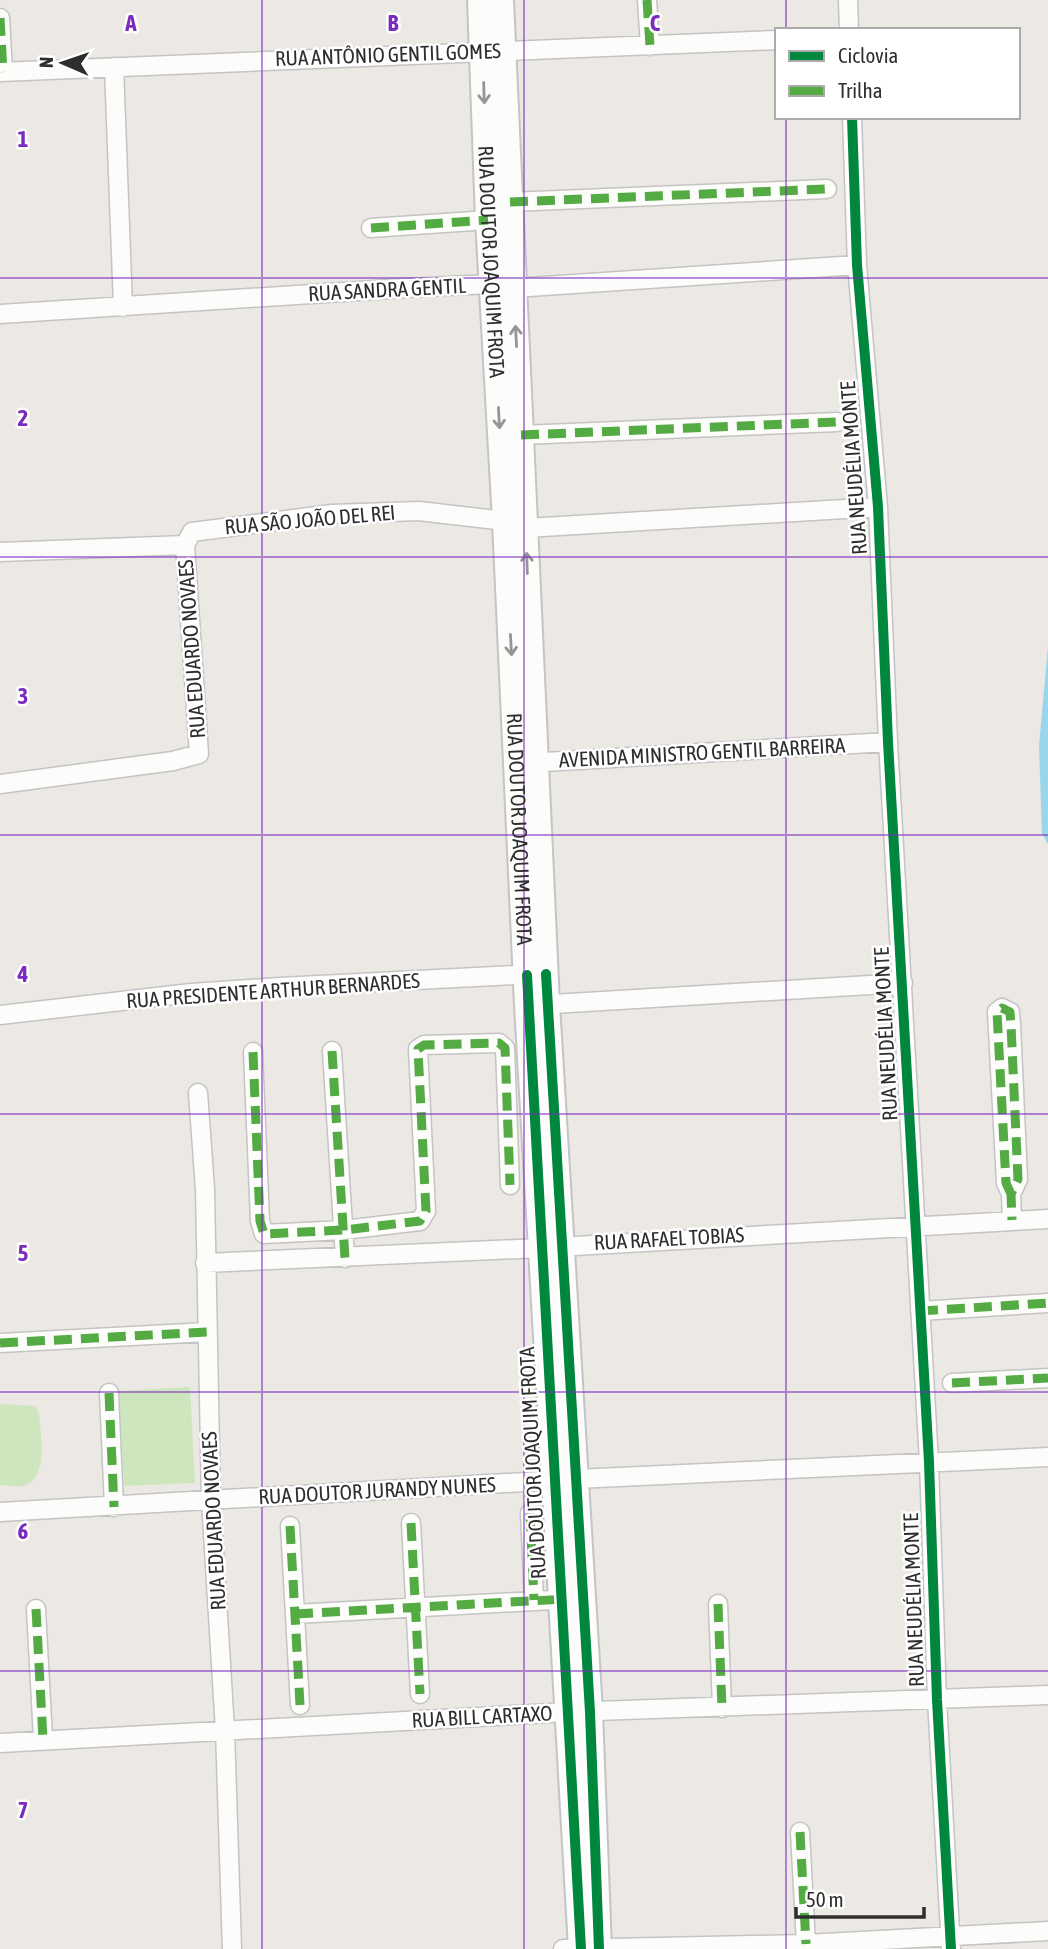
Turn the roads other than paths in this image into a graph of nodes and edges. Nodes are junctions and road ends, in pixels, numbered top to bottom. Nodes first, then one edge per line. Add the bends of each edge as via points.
1 (480, 0) edge
2 (501, 0) edge
3 (647, 0) edge
4 (848, 0) edge
5 (0, 18) edge
6 (849, 28) edge
7 (775, 40) edge
8 (650, 46) junction
9 (494, 51) junction
10 (114, 67) junction
11 (2, 72) edge
12 (852, 119) edge
13 (827, 189) dead end
14 (510, 202) junction
15 (488, 220) junction
16 (372, 228) dead end
17 (857, 265) junction
18 (502, 286) junction
19 (123, 307) junction
20 (0, 314) edge
21 (837, 422) dead end
22 (521, 435) junction
23 (878, 507) junction
24 (515, 524) junction
25 (185, 545) junction
26 (0, 552) edge
27 (888, 742) junction
28 (526, 763) junction
29 (0, 784) edge
30 (536, 974) junction
31 (902, 984) junction
32 (537, 1004) junction
33 (0, 1015) edge
34 (332, 1051) dead end
35 (253, 1052) dead end
36 (198, 1093) dead end
37 (510, 1185) dead end
38 (1011, 1194) junction
39 (1048, 1219) edge
40 (1012, 1220) junction
41 (915, 1226) junction
42 (344, 1230) junction
43 (551, 1247) junction
44 (345, 1258) junction
45 (205, 1263) junction
46 (1048, 1303) edge
47 (920, 1311) junction
48 (207, 1332) junction
49 (0, 1343) edge
50 (1048, 1378) edge
51 (952, 1383) dead end
52 (109, 1393) dead end
53 (1048, 1457) edge
54 (929, 1462) junction
55 (565, 1480) junction
56 (211, 1501) junction
57 (114, 1507) junction
58 (0, 1512) edge
59 (530, 1513) dead end
60 (411, 1523) dead end
61 (290, 1526) dead end
62 (572, 1599) junction
63 (534, 1600) junction
64 (718, 1604) dead end
65 (415, 1607) junction
66 (36, 1609) dead end
67 (295, 1614) junction
68 (420, 1694) dead end
69 (1048, 1696) edge
70 (937, 1700) junction
71 (300, 1705) dead end
72 (722, 1708) junction
73 (579, 1712) junction
74 (225, 1730) junction
75 (43, 1739) junction
76 (0, 1743) edge
77 (800, 1832) dead end
78 (1048, 1931) edge
79 (950, 1942) edge
80 (806, 1944) junction
81 (232, 1949) edge
82 (584, 1949) edge

1 - 9 street, RUA DOUTOR JOAQUIM FROTA
2 - 9 street, RUA DOUTOR JOAQUIM FROTA
3 - 8 street
4 - 6 street
5 - 11 street
7 - 8 street, RUA ANTÔNIO GENTIL GOMES
8 - 9 street, RUA ANTÔNIO GENTIL GOMES
9 - 10 street, RUA ANTÔNIO GENTIL GOMES
9 - 14 street, RUA DOUTOR JOAQUIM FROTA
9 -> 15 street, RUA DOUTOR JOAQUIM FROTA
10 - 11 street, RUA ANTÔNIO GENTIL GOMES
10 - 19 street
12 - 17 street, RUA NEUDÉLIA MONTE
13 - 14 street
14 - 18 street, RUA DOUTOR JOAQUIM FROTA
15 - 16 street
15 - 18 street, RUA DOUTOR JOAQUIM FROTA
17 - 18 street, RUA SANDRA GENTIL
17 - 23 street, RUA NEUDÉLIA MONTE
18 - 19 street, RUA SANDRA GENTIL
22 -> 18 street, RUA DOUTOR JOAQUIM FROTA
18 -> 24 street, RUA DOUTOR JOAQUIM FROTA
19 - 20 street, RUA SANDRA GENTIL
21 - 22 street
22 - 24 street, RUA DOUTOR JOAQUIM FROTA
23 - 24 street, RUA SÃO JOÃO DEL REI
23 - 27 street, RUA NEUDÉLIA MONTE
24 - 25 street, RUA SÃO JOÃO DEL REI via 419,511 332,513 192,532
24 - 28 street, RUA DOUTOR JOAQUIM FROTA
25 - 26 street, RUA SÃO JOÃO DEL REI
25 - 29 street, RUA EDUARDO NOVAES via 199,754
27 - 28 street, AVENIDA MINISTRO GENTIL BARREIRA
27 - 31 street, RUA NEUDÉLIA MONTE
28 - 30 street, RUA DOUTOR JOAQUIM FROTA
30 - 32 street, RUA DOUTOR JOAQUIM FROTA
30 - 33 street, RUA PRESIDENTE ARTHUR BERNARDES via 242,989
31 - 32 street
31 - 41 street, RUA NEUDÉLIA MONTE
32 - 43 street, RUA DOUTOR JOAQUIM FROTA
34 - 42 street
35 - 42 street via 262,1232
36 - 45 street, RUA EDUARDO NOVAES
37 - 42 street via 505,1048 499,1043 424,1045 418,1049 426,1211 414,1223
38 - 38 street via 1018,1179 1011,1026 1010,1012 1002,1009 998,1012 1005,1170
38 - 40 street
39 - 40 street, RUA RAFAEL TOBIAS
40 - 41 street, RUA RAFAEL TOBIAS
41 - 43 street, RUA RAFAEL TOBIAS
41 - 47 street, RUA NEUDÉLIA MONTE
42 - 44 street
43 - 44 street, RUA RAFAEL TOBIAS
43 - 55 street, RUA DOUTOR JOAQUIM FROTA
44 - 45 street, RUA RAFAEL TOBIAS
45 - 48 street, RUA EDUARDO NOVAES
46 - 47 street
47 - 54 street, RUA NEUDÉLIA MONTE
48 - 49 street
48 - 56 street, RUA EDUARDO NOVAES
50 - 51 street
52 - 57 street
53 - 54 street, RUA DOUTOR JURANDY NUNES
54 - 55 street, RUA DOUTOR JURANDY NUNES
54 - 70 street, RUA NEUDÉLIA MONTE
55 - 56 street, RUA DOUTOR JURANDY NUNES
55 - 62 street, RUA DOUTOR JOAQUIM FROTA
56 - 57 street, RUA DOUTOR JURANDY NUNES
56 - 74 street, RUA EDUARDO NOVAES
57 - 58 street, RUA DOUTOR JURANDY NUNES
59 - 63 street
60 - 65 street
61 - 67 street
62 - 63 street
62 - 73 street, RUA DOUTOR JOAQUIM FROTA
63 - 65 street
64 - 72 street
65 - 67 street
65 - 68 street
66 - 75 street
67 - 71 street
69 - 70 street, RUA BILL CARTAXO
70 - 72 street, RUA BILL CARTAXO
70 - 79 street, RUA NEUDÉLIA MONTE
72 - 73 street, RUA BILL CARTAXO
73 - 74 street, RUA BILL CARTAXO
73 - 82 street, RUA DOUTOR JOAQUIM FROTA
74 - 75 street, RUA BILL CARTAXO
74 - 81 street, RUA EDUARDO NOVAES
75 - 76 street, RUA BILL CARTAXO
77 - 80 street
78 - 79 street
79 - 80 street
80 - 82 street

